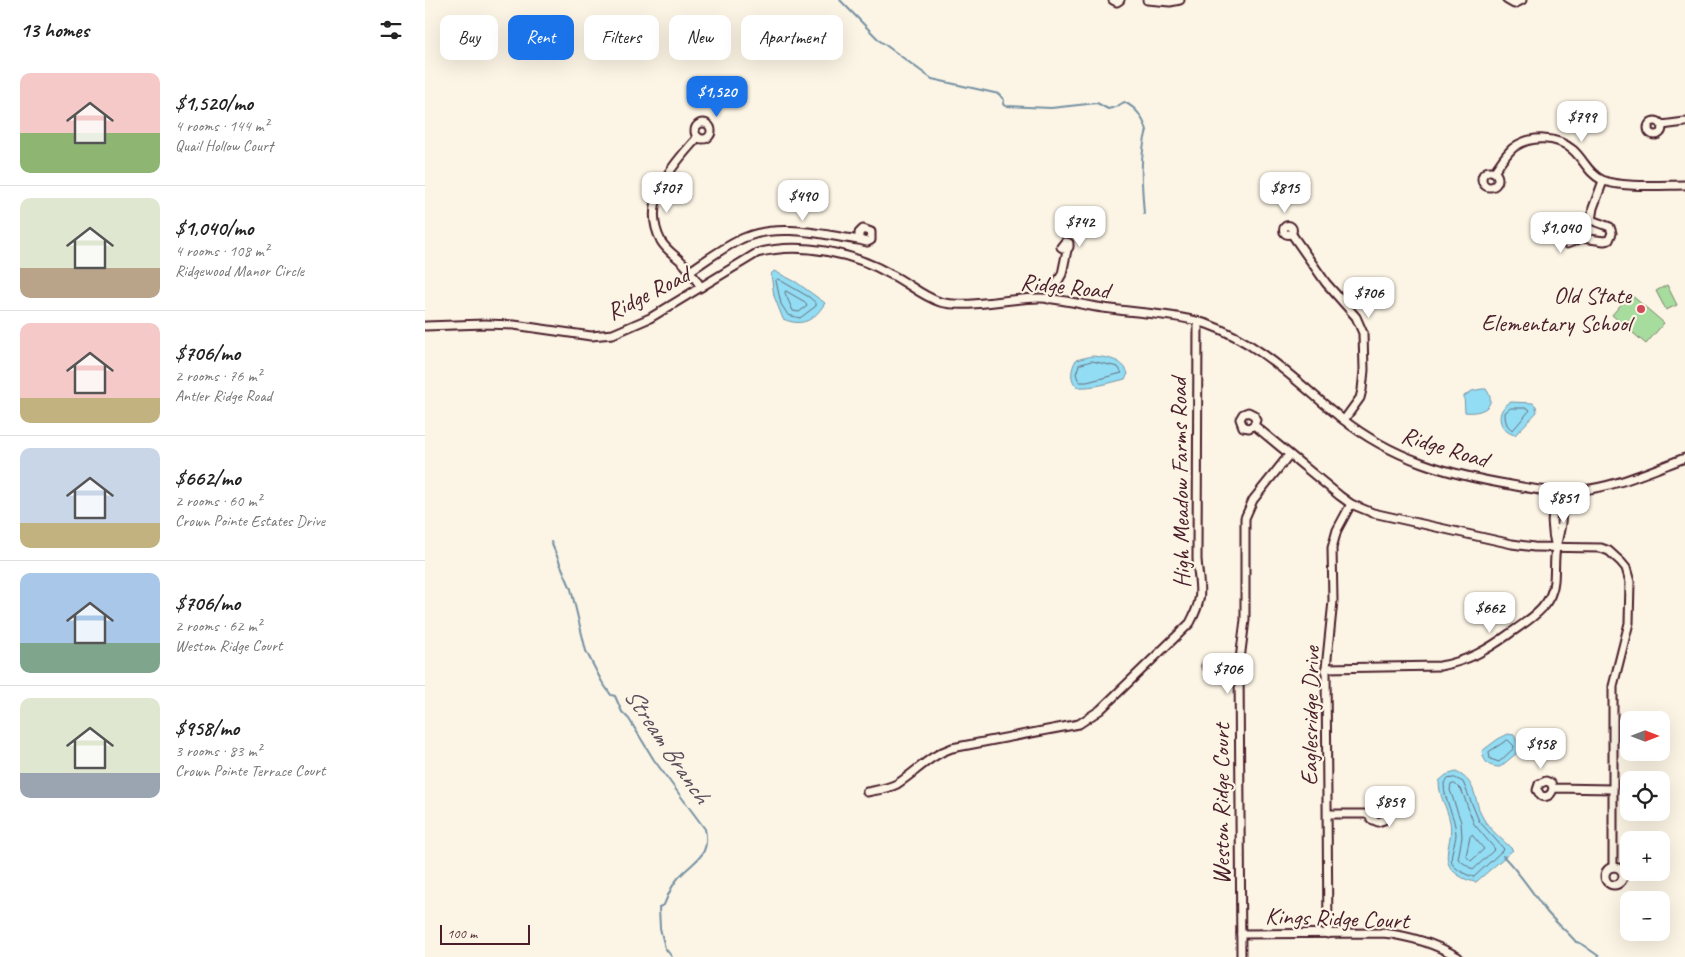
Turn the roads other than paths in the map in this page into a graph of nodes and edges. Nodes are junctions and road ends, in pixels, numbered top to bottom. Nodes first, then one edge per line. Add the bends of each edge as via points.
1 (1113, 0) edge
2 (1120, 0) edge
3 (1147, 0) edge
4 (1180, 0) edge
5 (1507, 0) edge
6 (1522, 0) edge
7 (1685, 122) edge
8 (1662, 125) dead end
9 (698, 137) dead end
10 (1494, 172) dead end
11 (1603, 181) junction
12 (1685, 185) edge
13 (1591, 220) junction
14 (1291, 233) dead end
15 (859, 240) dead end
16 (1067, 250) dead end
17 (690, 271) junction
18 (701, 288) junction
19 (1048, 299) junction
20 (1198, 322) junction
21 (425, 326) edge
22 (1344, 420) junction
23 (1254, 425) dead end
24 (1289, 455) junction
25 (1685, 458) edge
26 (1556, 495) junction
27 (1351, 504) junction
28 (1556, 548) junction
29 (1206, 666) dead end
30 (1239, 667) junction
31 (1326, 668) junction
32 (1553, 788) dead end
33 (1613, 789) junction
34 (867, 792) dead end
35 (1328, 814) junction
36 (1369, 814) dead end
37 (1613, 867) dead end
38 (1241, 934) junction
39 (1328, 934) junction
40 (1241, 957) edge
41 (1458, 957) edge

1 - 2 street
3 - 4 street
5 - 6 street via 1514,4
7 - 8 street
9 - 17 street via 665,176 656,210 662,242
10 - 11 street via 1520,144 1546,139 1573,149 1591,173
11 - 12 street
11 - 13 street
13 - 13 street via 1562,228 1560,241 1567,244 1582,238 1609,240 1610,227
14 - 22 street via 1355,317 1363,333 1363,390
15 - 17 street via 780,230 760,233 734,243
16 - 19 street via 1062,274
17 - 18 street
18 - 19 street, Ridge Road via 757,253 769,249 803,248 874,265 929,297 952,304
18 - 21 street, Ridge Road via 625,330 603,336 563,334 514,325
19 - 20 street, Ridge Road
20 - 22 street, Ridge Road via 1237,337 1258,350
20 - 34 street, High Meadow Farms Road via 1197,558 1202,589 1191,623 1100,710 1079,724 952,748 940,752 896,784
22 - 26 street, Ridge Road via 1378,444 1416,461 1486,481
23 - 24 street
24 - 27 street
24 - 30 street, Weston Ridge Court via 1253,500 1245,518 1245,620
25 - 26 street, Ridge Road via 1596,487
26 - 28 street via 1561,505
27 - 28 street via 1409,522 1512,544
27 - 31 street, Eaglesridge Drive via 1337,530 1332,548 1332,610
28 - 31 street via 1554,583 1549,600 1535,615 1480,654 1440,666
28 - 33 street via 1591,547 1609,551 1629,575 1629,623 1613,686
29 - 30 street
30 - 38 street, Weston Ridge Court
31 - 35 street, Eaglesridge Drive
32 - 33 street
33 - 37 street
35 - 36 street
35 - 39 street, Eaglesridge Drive
38 - 39 street, Kings Ridge Court
38 - 40 street, Weston Ridge Court
39 - 41 street, Kings Ridge Court via 1399,935 1433,944

